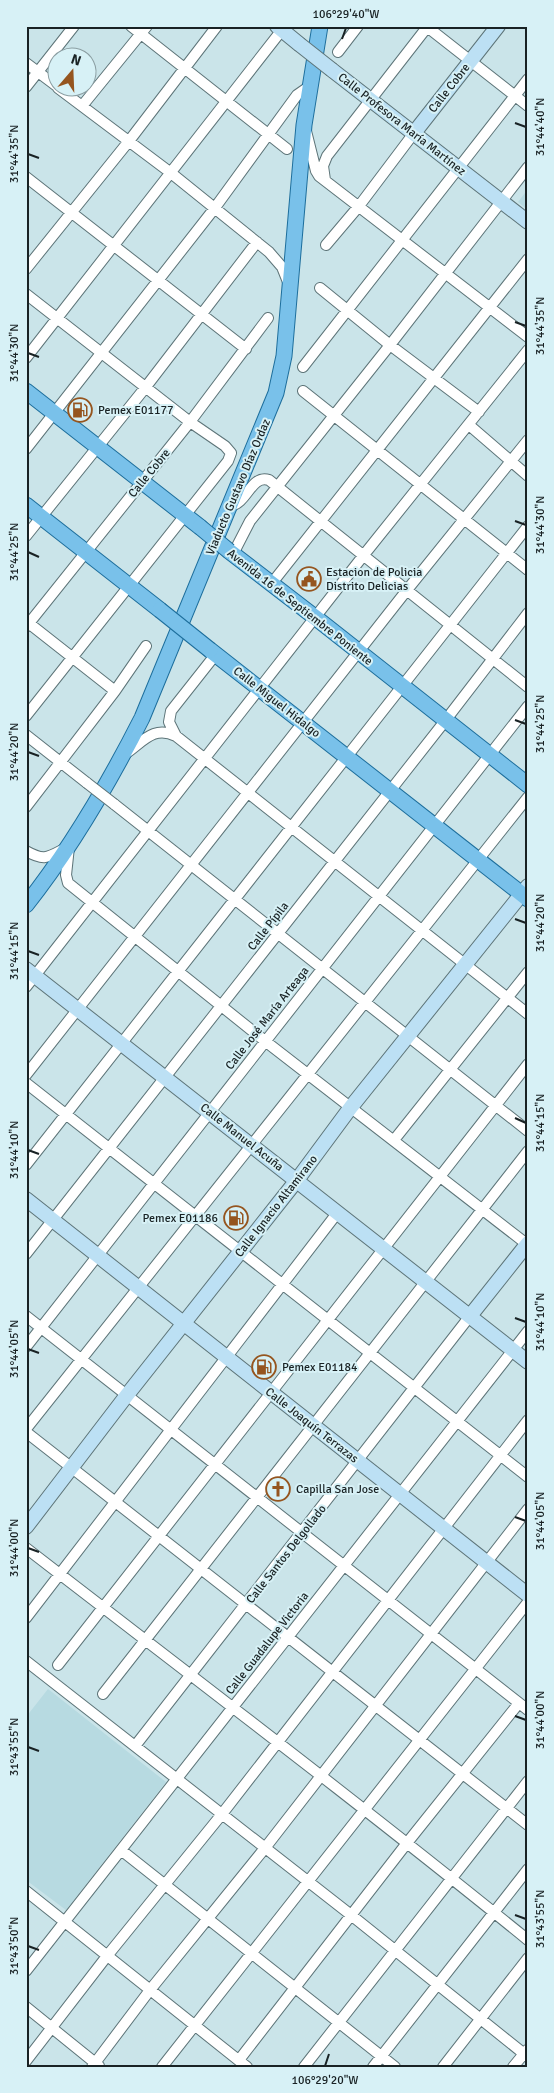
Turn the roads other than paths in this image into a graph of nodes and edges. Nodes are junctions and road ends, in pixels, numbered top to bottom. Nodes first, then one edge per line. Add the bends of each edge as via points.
1 (74, 26) edge
2 (131, 26) edge
3 (217, 26) edge
4 (320, 26) edge
5 (358, 26) edge
6 (498, 26) edge
7 (427, 27) edge
8 (281, 28) edge
9 (144, 30) edge
10 (338, 52) dead end
11 (471, 61) junction
12 (26, 62) edge
13 (185, 68) junction
14 (38, 71) junction
15 (48, 79) edge
16 (528, 79) edge
17 (26, 86) edge
18 (310, 86) junction
19 (515, 95) junction
20 (72, 98) edge
21 (370, 100) junction
22 (227, 101) junction
23 (82, 106) junction
24 (528, 106) edge
25 (304, 125) junction
26 (414, 133) junction
27 (269, 135) junction
28 (129, 141) junction
29 (287, 149) dead end
30 (457, 167) junction
31 (528, 167) edge
32 (171, 173) junction
33 (26, 178) edge
34 (325, 180) junction
35 (501, 201) junction
36 (359, 206) junction
37 (214, 208) junction
38 (71, 212) junction
39 (528, 222) edge
40 (402, 239) junction
41 (257, 242) junction
42 (113, 245) junction
43 (326, 245) dead end
44 (528, 259) edge
45 (26, 269) edge
46 (445, 273) junction
47 (158, 280) junction
48 (289, 284) junction
49 (320, 288) dead end
50 (26, 294) edge
51 (490, 307) junction
52 (346, 310) junction
53 (202, 316) junction
54 (57, 318) junction
55 (268, 318) dead end
56 (528, 337) edge
57 (390, 345) junction
58 (246, 349) junction
59 (528, 350) edge
60 (101, 353) junction
61 (26, 358) edge
62 (303, 367) dead end
63 (434, 378) junction
64 (145, 388) junction
65 (26, 391) edge
66 (303, 391) dead end
67 (54, 412) junction
68 (479, 412) junction
69 (334, 416) junction
70 (190, 422) junction
71 (469, 425) junction
72 (528, 440) edge
73 (97, 446) junction
74 (26, 449) edge
75 (378, 451) junction
76 (512, 461) junction
77 (528, 476) edge
78 (143, 481) junction
79 (420, 485) junction
80 (279, 487) junction
81 (26, 504) edge
82 (230, 506) junction
83 (185, 515) junction
84 (42, 517) junction
85 (464, 519) junction
86 (320, 522) junction
87 (528, 526) edge
88 (26, 536) edge
89 (87, 551) junction
90 (231, 552) junction
91 (506, 553) junction
92 (363, 556) junction
93 (528, 570) edge
94 (272, 583) junction
95 (129, 584) junction
96 (407, 590) junction
97 (528, 613) edge
98 (316, 618) junction
99 (27, 624) edge
100 (451, 624) junction
101 (146, 646) dead end
102 (213, 652) junction
103 (360, 652) junction
104 (72, 658) junction
105 (492, 659) junction
106 (402, 687) junction
107 (528, 687) edge
108 (260, 688) junction
109 (115, 692) junction
110 (528, 706) edge
111 (26, 716) edge
112 (445, 721) junction
113 (304, 723) junction
114 (26, 736) edge
115 (176, 736) junction
116 (124, 755) junction
117 (489, 756) junction
118 (348, 757) junction
119 (204, 759) junction
120 (61, 763) junction
121 (528, 785) edge
122 (390, 790) junction
123 (248, 794) junction
124 (528, 796) edge
125 (26, 807) edge
126 (433, 824) junction
127 (291, 828) junction
128 (148, 831) junction
129 (69, 846) junction
130 (26, 851) edge
131 (478, 859) junction
132 (334, 862) junction
133 (191, 865) junction
134 (526, 893) edge
135 (378, 897) junction
136 (234, 900) junction
137 (91, 903) junction
138 (26, 905) edge
139 (421, 931) junction
140 (278, 935) junction
141 (134, 937) junction
142 (465, 965) junction
143 (321, 968) junction
144 (31, 972) edge
145 (178, 972) junction
146 (528, 972) edge
147 (26, 987) edge
148 (507, 998) junction
149 (364, 1001) junction
150 (221, 1006) junction
151 (78, 1008) junction
152 (528, 1014) edge
153 (408, 1035) junction
154 (265, 1041) junction
155 (122, 1043) junction
156 (528, 1064) edge
157 (450, 1069) junction
158 (307, 1073) junction
159 (26, 1075) edge
160 (166, 1077) junction
161 (26, 1083) edge
162 (495, 1105) junction
163 (351, 1107) junction
164 (211, 1112) junction
165 (66, 1114) junction
166 (528, 1131) edge
167 (394, 1140) junction
168 (251, 1144) junction
169 (109, 1148) junction
170 (528, 1152) edge
171 (26, 1165) edge
172 (440, 1176) junction
173 (297, 1180) junction
174 (154, 1183) junction
175 (26, 1199) edge
176 (483, 1208) junction
177 (338, 1212) junction
178 (194, 1215) junction
179 (52, 1220) junction
180 (528, 1244) edge
181 (382, 1247) junction
182 (241, 1252) junction
183 (26, 1254) edge
184 (97, 1254) junction
185 (425, 1281) junction
186 (283, 1284) junction
187 (139, 1287) junction
188 (26, 1316) edge
189 (470, 1316) junction
190 (327, 1319) junction
191 (184, 1323) junction
192 (41, 1328) junction
193 (528, 1330) edge
194 (26, 1346) edge
195 (513, 1350) junction
196 (370, 1352) junction
197 (227, 1358) junction
198 (83, 1360) junction
199 (528, 1362) edge
200 (416, 1389) junction
201 (270, 1392) junction
202 (127, 1395) junction
203 (528, 1420) edge
204 (457, 1421) junction
205 (313, 1426) junction
206 (172, 1429) junction
207 (26, 1430) edge
208 (501, 1455) junction
209 (358, 1461) junction
210 (215, 1464) junction
211 (72, 1468) junction
212 (528, 1477) edge
213 (399, 1494) junction
214 (258, 1498) junction
215 (116, 1502) junction
216 (528, 1509) edge
217 (26, 1527) edge
218 (443, 1529) junction
219 (303, 1532) junction
220 (158, 1535) junction
221 (26, 1548) edge
222 (487, 1563) junction
223 (345, 1565) junction
224 (202, 1570) junction
225 (60, 1574) junction
226 (528, 1595) edge
227 (389, 1600) junction
228 (528, 1602) edge
229 (246, 1604) junction
230 (103, 1606) junction
231 (26, 1618) edge
232 (433, 1634) junction
233 (288, 1636) junction
234 (147, 1640) junction
235 (26, 1661) edge
236 (58, 1665) dead end
237 (476, 1668) junction
238 (333, 1672) junction
239 (190, 1675) junction
240 (103, 1694) dead end
241 (519, 1703) junction
242 (377, 1705) junction
243 (232, 1708) junction
244 (528, 1710) edge
245 (420, 1740) junction
246 (278, 1743) junction
247 (135, 1746) junction
248 (462, 1773) junction
249 (320, 1776) junction
250 (177, 1779) junction
251 (528, 1781) edge
252 (506, 1808) junction
253 (365, 1811) junction
254 (222, 1814) junction
255 (528, 1825) edge
256 (407, 1843) junction
257 (265, 1848) junction
258 (122, 1850) junction
259 (528, 1869) edge
260 (451, 1878) junction
261 (308, 1882) junction
262 (165, 1886) junction
263 (26, 1891) edge
264 (495, 1913) junction
265 (350, 1915) junction
266 (208, 1919) junction
267 (65, 1921) junction
268 (528, 1940) edge
269 (395, 1950) junction
270 (250, 1952) junction
271 (107, 1956) junction
272 (528, 1958) edge
273 (26, 1971) edge
274 (438, 1984) junction
275 (295, 1987) junction
276 (150, 1990) junction
277 (26, 2006) edge
278 (480, 2019) junction
279 (339, 2022) junction
280 (194, 2024) junction
281 (52, 2028) junction
282 (526, 2053) edge
283 (382, 2056) junction
284 (26, 2060) edge
285 (238, 2060) junction
286 (95, 2066) edge
287 (162, 2067) edge
288 (247, 2067) edge
289 (304, 2067) edge
290 (374, 2067) edge
291 (395, 2067) edge
292 (443, 2067) edge
293 (513, 2067) edge

1 - 14 street
2 - 9 street
3 - 13 street
4 - 18 main road, Viaducto Gustavo Díaz Ordaz
5 - 10 street
6 - 11 street, Calle Cobre
7 - 11 street
7 - 21 street
8 - 21 street, Calle Profesora María Martínez, bridge
8 - 22 street
9 - 13 street
9 - 23 street
11 - 19 street
11 - 26 street, Calle Cobre
12 - 14 street
13 - 22 street
13 - 28 street
14 - 15 street
14 - 17 street
16 - 19 street
18 - 25 main road, Viaducto Gustavo Díaz Ordaz
18 - 27 street via 297,95
19 - 24 street
19 - 30 street
20 - 23 street
21 - 26 street, Calle Profesora María Martínez
21 - 34 street via 326,156 323,166
22 - 27 street
22 - 32 street
23 - 28 street
25 - 34 street via 316,171
25 - 48 main road, Viaducto Gustavo Díaz Ordaz
26 - 30 street, Calle Profesora María Martínez
26 - 36 street, Calle Cobre
27 - 29 street
27 - 37 street
28 - 32 street
28 - 38 street
30 - 35 street, Calle Profesora María Martínez
30 - 40 street
31 - 35 street
32 - 37 street
32 - 42 street
33 - 38 street
34 - 36 street
35 - 39 street, Calle Profesora María Martínez
35 - 46 street
36 - 40 street
36 - 43 street, Calle Cobre
37 - 41 street
37 - 47 street
38 - 42 street
38 - 45 street
40 - 46 street
40 - 52 street
41 - 48 street via 277,260
41 - 53 street
42 - 47 street
42 - 54 street
44 - 51 street
46 - 51 street
46 - 57 street
47 - 53 street
47 - 60 street
48 - 82 main road, Viaducto Gustavo Díaz Ordaz via 284,356 276,393
49 - 52 street
50 - 54 street
51 - 56 street
51 - 63 street
52 - 57 street
52 - 62 street
53 - 58 street
53 - 64 street
54 - 60 street
54 - 61 street
55 - 58 street, Calle Cobre
57 - 63 street
57 - 69 street
58 - 70 street, Calle Cobre
59 - 68 street
60 - 64 street
60 - 67 street
63 - 68 street
63 - 75 street
64 - 70 street
64 - 73 street
65 - 67 main road, Avenida 16 de Septiembre Poniente
66 - 69 street
67 - 73 main road, Avenida 16 de Septiembre Poniente
67 - 74 street
68 - 71 street
69 - 75 street
69 - 80 street
70 - 78 street, Calle Cobre
70 - 83 street via 231,453
71 - 76 street
71 - 79 street
72 - 76 street
73 - 78 main road, Avenida 16 de Septiembre Poniente
73 - 84 street
75 - 79 street
75 - 86 street
76 - 77 street
76 - 85 street
78 - 83 main road, Avenida 16 de Septiembre Poniente
78 - 89 street, Calle Cobre
79 - 85 street
79 - 92 street
80 - 82 street via 261,479 239,504
80 - 86 street
80 - 90 street via 244,530
81 - 84 main road, Calle Miguel Hidalgo
82 - 116 main road, Viaducto Gustavo Díaz Ordaz
83 - 90 main road, Avenida 16 de Septiembre Poniente, bridge
83 - 95 street
84 - 88 street
84 - 89 main road, Calle Miguel Hidalgo
85 - 91 street
85 - 96 street
86 - 92 street
86 - 94 street
87 - 91 street
89 - 95 main road, Calle Miguel Hidalgo
89 - 99 street, Calle Cobre
90 - 94 main road, Avenida 16 de Septiembre Poniente
91 - 93 street
91 - 100 street
92 - 96 street
92 - 98 street
94 - 98 main road, Avenida 16 de Septiembre Poniente
95 - 102 main road, Calle Miguel Hidalgo, bridge
95 - 104 street
96 - 100 street
96 - 103 street
97 - 105 street, Calle Pípila
98 - 103 main road, Avenida 16 de Septiembre Poniente
98 - 108 street
99 - 104 street
100 - 105 street
100 - 106 street
101 - 109 street
102 - 108 main road, Calle Miguel Hidalgo
102 - 115 street via 171,711 169,722
103 - 106 main road, Avenida 16 de Septiembre Poniente
103 - 113 street
104 - 109 street
104 - 111 street
105 - 107 street
105 - 112 street, Calle Pípila
106 - 112 main road, Avenida 16 de Septiembre Poniente
106 - 118 street
108 - 113 main road, Calle Miguel Hidalgo
108 - 119 street
109 - 120 street
110 - 117 street, Calle José María Arteaga
112 - 117 main road, Avenida 16 de Septiembre Poniente
112 - 122 street, Calle Pípila
113 - 118 main road, Calle Miguel Hidalgo
113 - 123 street
114 - 120 street
115 - 116 street via 156,732
115 - 119 street
116 - 129 main road, Viaducto Gustavo Díaz Ordaz
117 - 121 main road, Avenida 16 de Septiembre Poniente
117 - 126 street, Calle José María Arteaga
118 - 122 main road, Calle Miguel Hidalgo
118 - 127 street
119 - 123 street
119 - 128 street
120 - 125 street
120 - 128 street, bridge
122 - 126 main road, Calle Miguel Hidalgo
122 - 132 street, Calle Pípila
123 - 127 street
123 - 133 street
124 - 131 street
126 - 131 main road, Calle Miguel Hidalgo
126 - 135 street, Calle José María Arteaga
127 - 132 street
127 - 136 street
128 - 133 street
128 - 137 street
129 - 130 street via 48,858 39,858
129 - 137 street via 66,878
129 - 138 main road, Viaducto Gustavo Díaz Ordaz
131 - 134 main road, Calle Miguel Hidalgo
131 - 139 street
132 - 135 street
132 - 140 street, Calle Pípila
133 - 136 street
133 - 141 street
134 - 142 street, Calle Ignacio Altamirano
135 - 139 street
135 - 143 street, Calle José María Arteaga
136 - 140 street
136 - 145 street
137 - 141 street
137 - 144 street
139 - 142 street
139 - 149 street
140 - 143 street
140 - 150 street, Calle Pípila
141 - 145 street
141 - 151 street
142 - 148 street
142 - 153 street, Calle Ignacio Altamirano
143 - 149 street
143 - 154 street, Calle José María Arteaga
144 - 147 street
144 - 151 street, Calle Manuel Acuña
145 - 150 street
145 - 155 street
146 - 148 street
148 - 152 street
148 - 157 street
149 - 153 street
149 - 158 street
150 - 154 street
150 - 160 street, Calle Pípila
151 - 155 street, Calle Manuel Acuña
151 - 159 street
153 - 157 street
153 - 163 street, Calle Ignacio Altamirano
154 - 158 street
154 - 164 street, Calle José María Arteaga
155 - 160 street, Calle Manuel Acuña
155 - 165 street
156 - 162 street
157 - 162 street
157 - 167 street
158 - 163 street
158 - 168 street
160 - 164 street, Calle Manuel Acuña
160 - 169 street, Calle Pípila
161 - 165 street
162 - 166 street
162 - 172 street
163 - 167 street
163 - 173 street, Calle Ignacio Altamirano
164 - 168 street, Calle Manuel Acuña
164 - 174 street, Calle José María Arteaga
165 - 169 street
165 - 171 street
167 - 172 street
168 - 173 street, Calle Manuel Acuña
168 - 178 street
169 - 174 street
169 - 179 street, Calle Pípila
170 - 176 street
172 - 176 street
172 - 181 street
173 - 177 street, Calle Manuel Acuña
173 - 182 street, Calle Ignacio Altamirano
174 - 178 street
174 - 184 street, Calle José María Arteaga
175 - 179 street, Calle Joaquín Terrazas
176 - 180 street
176 - 185 street
177 - 181 street, Calle Manuel Acuña
177 - 186 street
178 - 182 street
178 - 187 street
179 - 183 street, Calle Pípila
179 - 184 street, Calle Joaquín Terrazas
180 - 189 street, Calle Santos Delgollado
181 - 185 street, Calle Manuel Acuña
181 - 190 street
182 - 186 street
182 - 191 street, Calle Ignacio Altamirano
184 - 187 street, Calle Joaquín Terrazas
184 - 192 street, Calle José María Arteaga
185 - 189 street, Calle Manuel Acuña
185 - 196 street
186 - 190 street
186 - 197 street
187 - 191 street, Calle Joaquín Terrazas
187 - 198 street
188 - 192 street
189 - 195 street, Calle Manuel Acuña
189 - 200 street, Calle Santos Delgollado
190 - 196 street
190 - 201 street
191 - 197 street, Calle Joaquín Terrazas
191 - 202 street, Calle Ignacio Altamirano
192 - 194 street, Calle José María Arteaga
192 - 198 street
193 - 195 street, Calle Guadalupe Victoria
195 - 199 street, Calle Manuel Acuña
195 - 204 street, Calle Guadalupe Victoria
196 - 200 street
196 - 205 street
197 - 201 street, Calle Joaquín Terrazas
197 - 206 street
198 - 202 street
198 - 207 street
200 - 204 street
200 - 209 street, Calle Santos Delgollado
201 - 205 street, Calle Joaquín Terrazas
201 - 210 street
202 - 206 street
202 - 211 street, Calle Ignacio Altamirano
203 - 208 street
204 - 208 street
204 - 213 street, Calle Guadalupe Victoria
205 - 209 street, Calle Joaquín Terrazas
205 - 214 street
206 - 210 street
206 - 215 street
207 - 211 street
208 - 212 street
208 - 218 street
209 - 213 street, Calle Joaquín Terrazas
209 - 219 street, Calle Santos Delgollado
210 - 214 street
210 - 220 street
211 - 215 street
211 - 217 street, Calle Ignacio Altamirano
213 - 218 street, Calle Joaquín Terrazas
213 - 223 street, Calle Guadalupe Victoria
214 - 219 street
214 - 224 street
215 - 220 street
215 - 225 street
216 - 222 street
218 - 222 street, Calle Joaquín Terrazas
218 - 227 street
219 - 223 street
219 - 229 street, Calle Santos Delgollado
220 - 224 street
220 - 230 street
221 - 225 street
222 - 226 street, Calle Joaquín Terrazas
222 - 232 street
223 - 227 street
223 - 233 street, Calle Guadalupe Victoria
224 - 229 street
224 - 234 street
225 - 230 street
225 - 231 street
227 - 232 street
227 - 238 street
228 - 237 street
229 - 233 street
229 - 239 street, Calle Santos Delgollado
230 - 234 street
230 - 236 street
232 - 237 street
232 - 242 street
233 - 238 street
233 - 243 street, Calle Guadalupe Victoria
234 - 239 street
234 - 240 street
235 - 247 street
237 - 241 street
237 - 245 street
238 - 242 street
238 - 246 street
239 - 243 street
239 - 247 street, Calle Santos Delgollado
241 - 244 street
241 - 248 street
242 - 245 street
242 - 249 street
243 - 246 street
243 - 250 street, Calle Guadalupe Victoria
245 - 248 street
245 - 253 street
246 - 249 street
246 - 254 street
247 - 250 street
248 - 252 street
248 - 256 street
249 - 253 street
249 - 257 street
250 - 254 street
250 - 258 street, Calle Guadalupe Victoria
251 - 252 street
252 - 255 street
252 - 260 street
253 - 256 street
253 - 261 street
254 - 257 street
254 - 262 street
256 - 260 street
256 - 265 street
257 - 261 street
257 - 266 street
258 - 262 street
258 - 267 street, Calle Guadalupe Victoria
259 - 264 street
260 - 264 street
260 - 269 street
261 - 265 street
261 - 270 street
262 - 266 street
262 - 271 street
263 - 267 street
264 - 268 street
264 - 274 street
265 - 269 street
265 - 275 street
266 - 270 street
266 - 276 street
267 - 271 street
267 - 273 street, Calle Guadalupe Victoria
269 - 274 street
269 - 279 street
270 - 275 street
270 - 280 street
271 - 276 street
271 - 281 street
272 - 278 street
274 - 278 street
274 - 283 street
275 - 279 street
275 - 285 street
276 - 280 street
276 - 286 street
277 - 281 street
278 - 282 street
278 - 292 street
279 - 283 street
279 - 289 street
280 - 285 street
280 - 287 street
281 - 284 street
281 - 286 street
282 - 293 street
283 - 290 street
283 - 291 street
285 - 288 street

